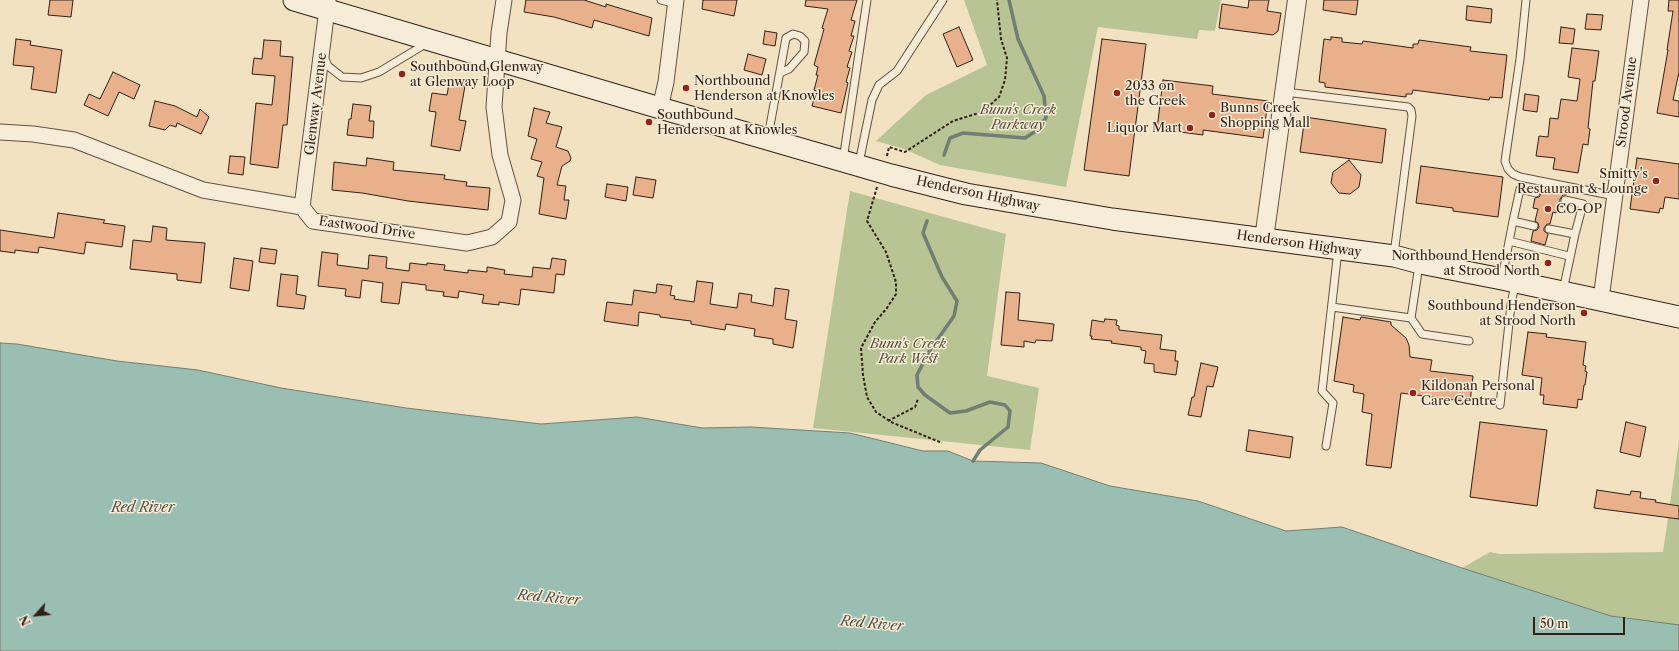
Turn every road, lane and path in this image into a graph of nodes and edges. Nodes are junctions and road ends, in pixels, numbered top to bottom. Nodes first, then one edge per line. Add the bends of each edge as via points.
1 (294, 0) edge
2 (504, 0) edge
3 (661, 0) edge
4 (867, 0) edge
5 (943, 0) edge
6 (997, 0) edge
7 (1297, 0) edge
8 (1526, 0) edge
9 (1641, 0) edge
10 (676, 2) edge
11 (328, 5) edge
12 (430, 41) junction
13 (322, 53) junction
14 (498, 60) junction
15 (780, 73) junction
16 (1285, 92) junction
17 (660, 108) junction
18 (0, 132) edge
19 (767, 139) junction
20 (850, 163) junction
21 (882, 172) junction
22 (1536, 193) dead end
23 (1615, 196) junction
24 (1565, 200) dead end
25 (302, 207) junction
26 (1513, 221) junction
27 (1534, 226) dead end
28 (1549, 229) dead end
29 (1575, 234) junction
30 (1264, 239) junction
31 (1509, 241) junction
32 (1338, 249) junction
33 (1394, 256) junction
34 (1570, 256) junction
35 (1420, 263) junction
36 (1509, 280) junction
37 (1563, 291) junction
38 (1601, 299) junction
39 (1332, 307) junction
40 (1679, 317) edge
41 (1411, 318) junction
42 (1469, 341) dead end
43 (918, 399) dead end
44 (1500, 405) dead end
45 (888, 421) junction
46 (942, 443) dead end
47 (1326, 446) dead end

1 - 11 main road, Henderson Highway
2 - 14 street, Eastwood Drive
3 - 10 lane
4 - 20 lane
5 - 20 lane via 897,71 879,85
6 - 21 path via 1007,58 1005,80 999,96 982,112 953,121 905,152 890,147
7 - 16 street
8 - 23 lane via 1505,162 1508,169 1520,177
9 - 23 street, Strood Avenue
10 - 17 street via 666,82
11 - 12 main road, Henderson Highway
11 - 13 street, Glenway Avenue
12 - 13 lane via 379,72 361,78 342,76 328,66
12 - 14 main road, Henderson Highway
13 - 25 street, Glenway Avenue
14 - 17 main road, Henderson Highway
14 - 25 street, Eastwood Drive via 494,107 500,155 513,200 508,222 492,237 467,243 314,221
15 - 15 lane via 786,38 793,34 800,36 805,41 804,52 789,70
15 - 19 lane
16 - 30 street
16 - 33 lane via 1408,107 1411,110
17 - 19 main road, Henderson Highway
18 - 25 street, Eastwood Drive via 74,140 203,190
19 - 20 main road, Henderson Highway
20 - 21 main road, Henderson Highway
21 - 30 main road, Henderson Highway via 966,194 1039,208
21 - 45 path via 867,221 886,252 894,272 896,294 875,322 861,348 867,396 876,412
22 - 26 lane via 1520,189
23 - 38 street, Strood Avenue
24 - 29 lane via 1582,204
26 - 27 lane
26 - 31 lane
28 - 29 lane
29 - 34 lane
30 - 32 main road, Henderson Highway
31 - 34 lane
31 - 36 lane
32 - 33 main road, Henderson Highway
32 - 39 lane
33 - 35 main road, Henderson Highway
34 - 37 lane
35 - 36 main road, Henderson Highway
35 - 41 lane
36 - 37 main road, Henderson Highway
36 - 44 lane via 1511,305
37 - 38 main road, Henderson Highway
38 - 40 main road, Henderson Highway
39 - 41 lane
39 - 47 lane via 1322,391 1333,403
41 - 42 lane via 1422,334
43 - 45 path via 915,407
45 - 46 path

